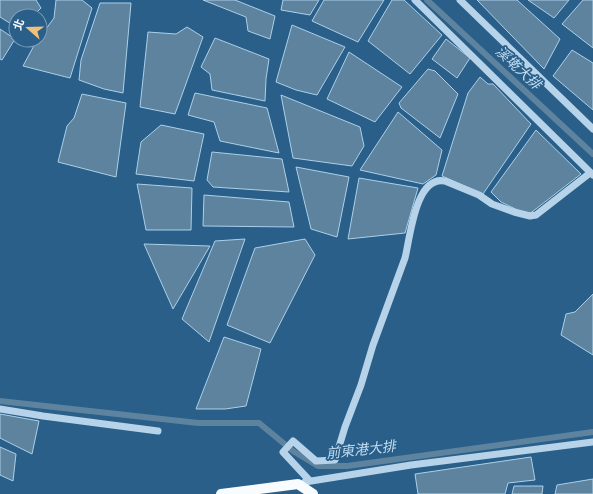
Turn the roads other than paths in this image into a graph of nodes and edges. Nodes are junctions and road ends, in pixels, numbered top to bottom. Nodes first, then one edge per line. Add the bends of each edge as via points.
1 (415, 0) edge
2 (460, 0) edge
3 (593, 129) edge
4 (592, 174) edge
5 (0, 409) edge
6 (158, 431) dead end
7 (593, 442) edge
8 (310, 480) junction
9 (298, 484) junction
10 (221, 494) edge
11 (313, 494) edge

1 - 4 street
2 - 3 street
4 - 8 street via 536,215 530,216 492,204 479,195 445,181 436,181 427,187 415,213 405,258 335,460 316,461 293,441 282,452
5 - 6 street
7 - 8 street
8 - 9 street
9 - 10 main road
9 - 11 main road

